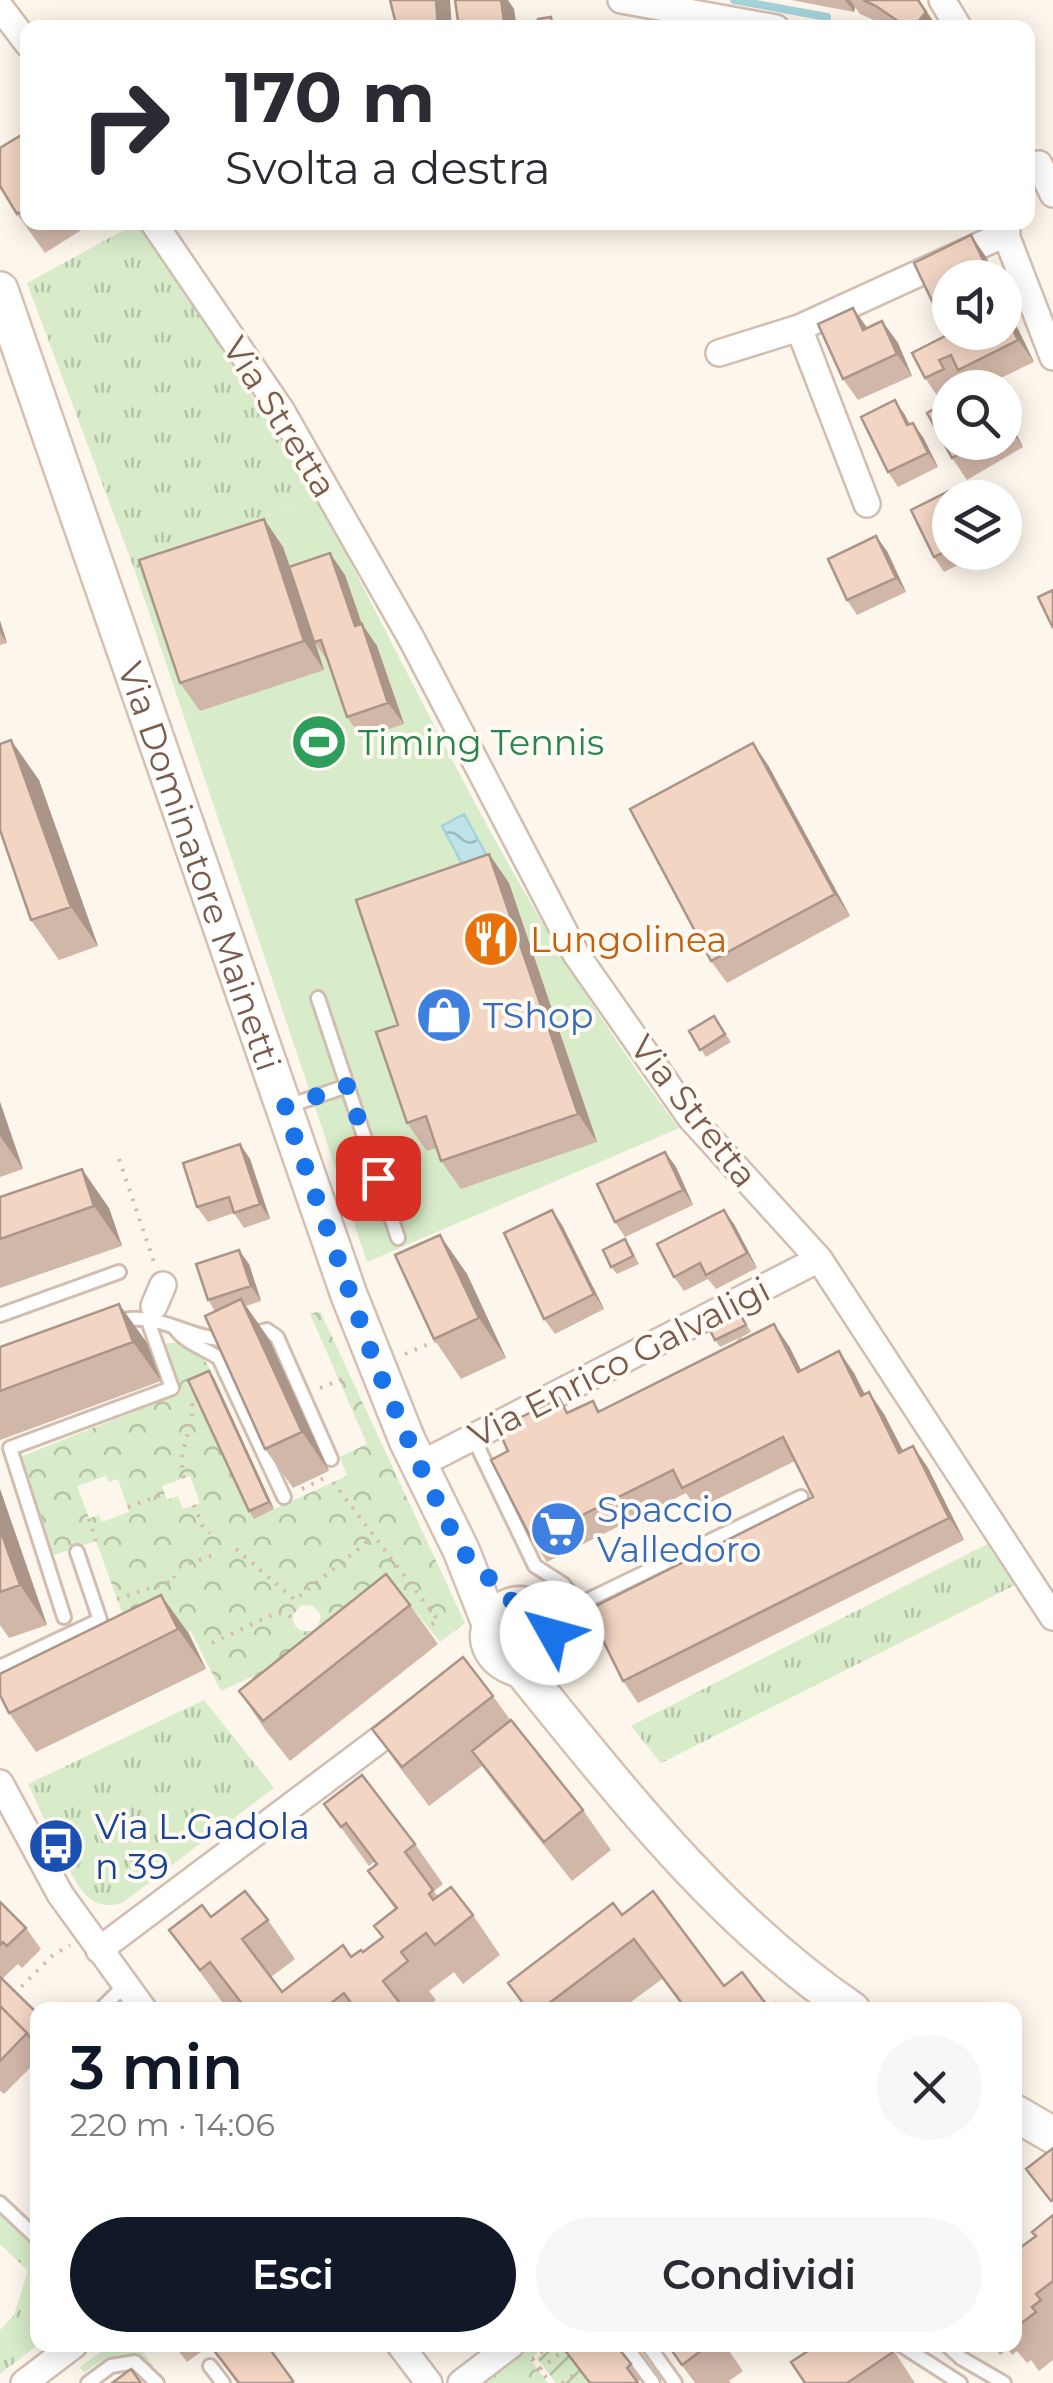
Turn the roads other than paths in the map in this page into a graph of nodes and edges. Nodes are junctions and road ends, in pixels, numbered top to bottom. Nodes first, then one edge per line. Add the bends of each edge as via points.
1 (621, 0) edge
2 (705, 6) edge
3 (0, 7) edge
4 (750, 20) edge
5 (20, 33) edge
6 (1040, 163) edge
7 (1053, 194) edge
8 (159, 230) edge
9 (1000, 230) edge
10 (1005, 230) edge
11 (0, 290) edge
12 (799, 328) junction
13 (719, 353) dead end
14 (1053, 357) edge
15 (866, 504) dead end
16 (318, 998) dead end
17 (347, 1086) junction
18 (284, 1107) junction
19 (398, 1238) dead end
20 (819, 1260) junction
21 (119, 1272) dead end
22 (155, 1303) junction
23 (0, 1315) edge
24 (99, 1328) edge
25 (175, 1328) junction
26 (473, 1437) junction
27 (332, 1459) dead end
28 (419, 1464) junction
29 (289, 1495) road end
30 (801, 1497) edge
31 (77, 1552) dead end
32 (579, 1605) junction
33 (64, 1616) dead end
34 (1053, 1617) edge
35 (514, 1642) junction
36 (24, 1656) junction
37 (0, 1667) edge
38 (31, 1670) edge
39 (432, 1700) edge
40 (0, 1783) edge
41 (99, 1950) junction
42 (125, 1985) junction
43 (108, 2002) edge
44 (138, 2002) edge
45 (840, 2002) edge
46 (1022, 2117) edge
47 (1053, 2135) edge
48 (0, 2202) edge
49 (30, 2231) edge
50 (65, 2352) edge
51 (404, 2352) edge
52 (521, 2352) edge
53 (630, 2352) edge
54 (653, 2352) edge
55 (912, 2352) edge
56 (955, 2352) edge
57 (210, 2366) edge
58 (422, 2380) edge
59 (24, 2383) edge
60 (88, 2383) edge
61 (157, 2383) edge
62 (223, 2383) edge
63 (461, 2383) edge
64 (653, 2383) edge
65 (675, 2383) edge
66 (960, 2383) edge
67 (1004, 2383) edge

1 - 2 street
2 - 4 street
3 - 5 street
6 - 7 street
8 - 20 street, Via Stretta via 281,410 410,638 604,1008 690,1117
9 - 12 street
10 - 14 street
11 - 18 street, Via Dominatore Mainetti
12 - 13 street
12 - 15 street
16 - 17 lane
17 - 18 lane
17 - 19 lane
18 - 28 street, Via Dominatore Mainetti via 361,1372
20 - 26 street, Via Enrico Galvaligi
20 - 34 street, Via Stretta
21 - 23 lane
22 - 24 lane
22 - 25 lane
22 - 33 lane via 172,1388 10,1448
25 - 27 lane via 215,1340 267,1330 277,1337
25 - 29 lane via 219,1358
26 - 28 street, Via Enrico Galvaligi
26 - 32 lane via 535,1566 563,1584
28 - 35 street, Via Dominatore Mainetti
30 - 32 lane
31 - 36 lane via 106,1620
32 - 35 lane
35 - 45 street, Via Dominatore Mainetti via 572,1732 678,1858
36 - 37 lane
36 - 38 lane
39 - 41 street
40 - 41 street
41 - 42 street
42 - 43 lane
42 - 44 street
46 - 47 street
48 - 49 lane
50 - 59 street
51 - 58 street
52 - 63 street
53 - 64 lane
54 - 65 lane
55 - 66 lane
56 - 67 lane
57 - 62 lane
60 - 61 lane via 111,2366 135,2362

